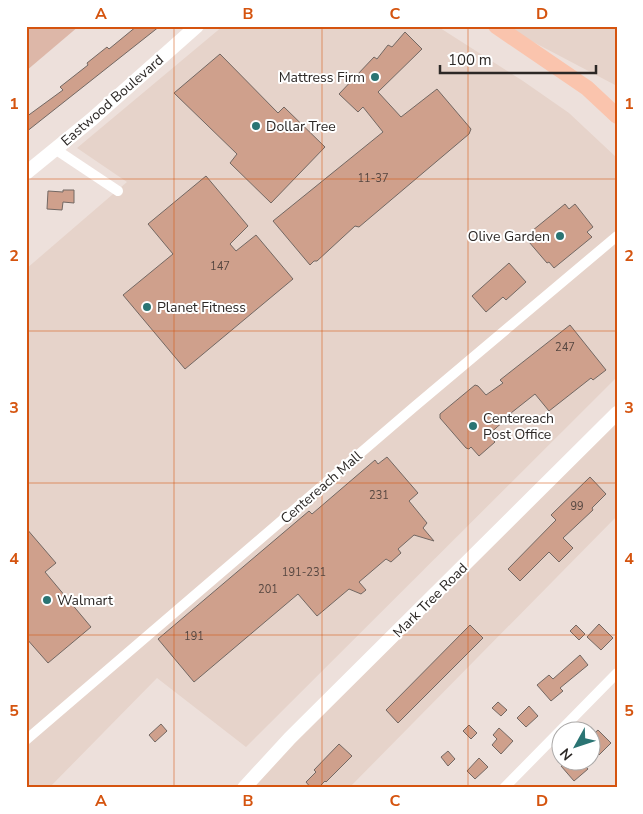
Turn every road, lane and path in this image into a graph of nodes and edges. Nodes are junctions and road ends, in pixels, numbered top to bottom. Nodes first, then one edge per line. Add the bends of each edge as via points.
1 (197, 26) edge
2 (496, 26) edge
3 (617, 116) edge
4 (56, 149) junction
5 (26, 173) edge
6 (118, 191) dead end
7 (617, 236) edge
8 (617, 412) edge
9 (617, 673) edge
10 (26, 740) edge
11 (244, 788) edge
12 (504, 788) edge

1 - 4 street, Eastwood Boulevard
2 - 3 main road via 587,88
4 - 5 street, Eastwood Boulevard
4 - 6 street
7 - 10 street, Centereach Mall
8 - 11 street, Mark Tree Road via 290,738
9 - 12 street

